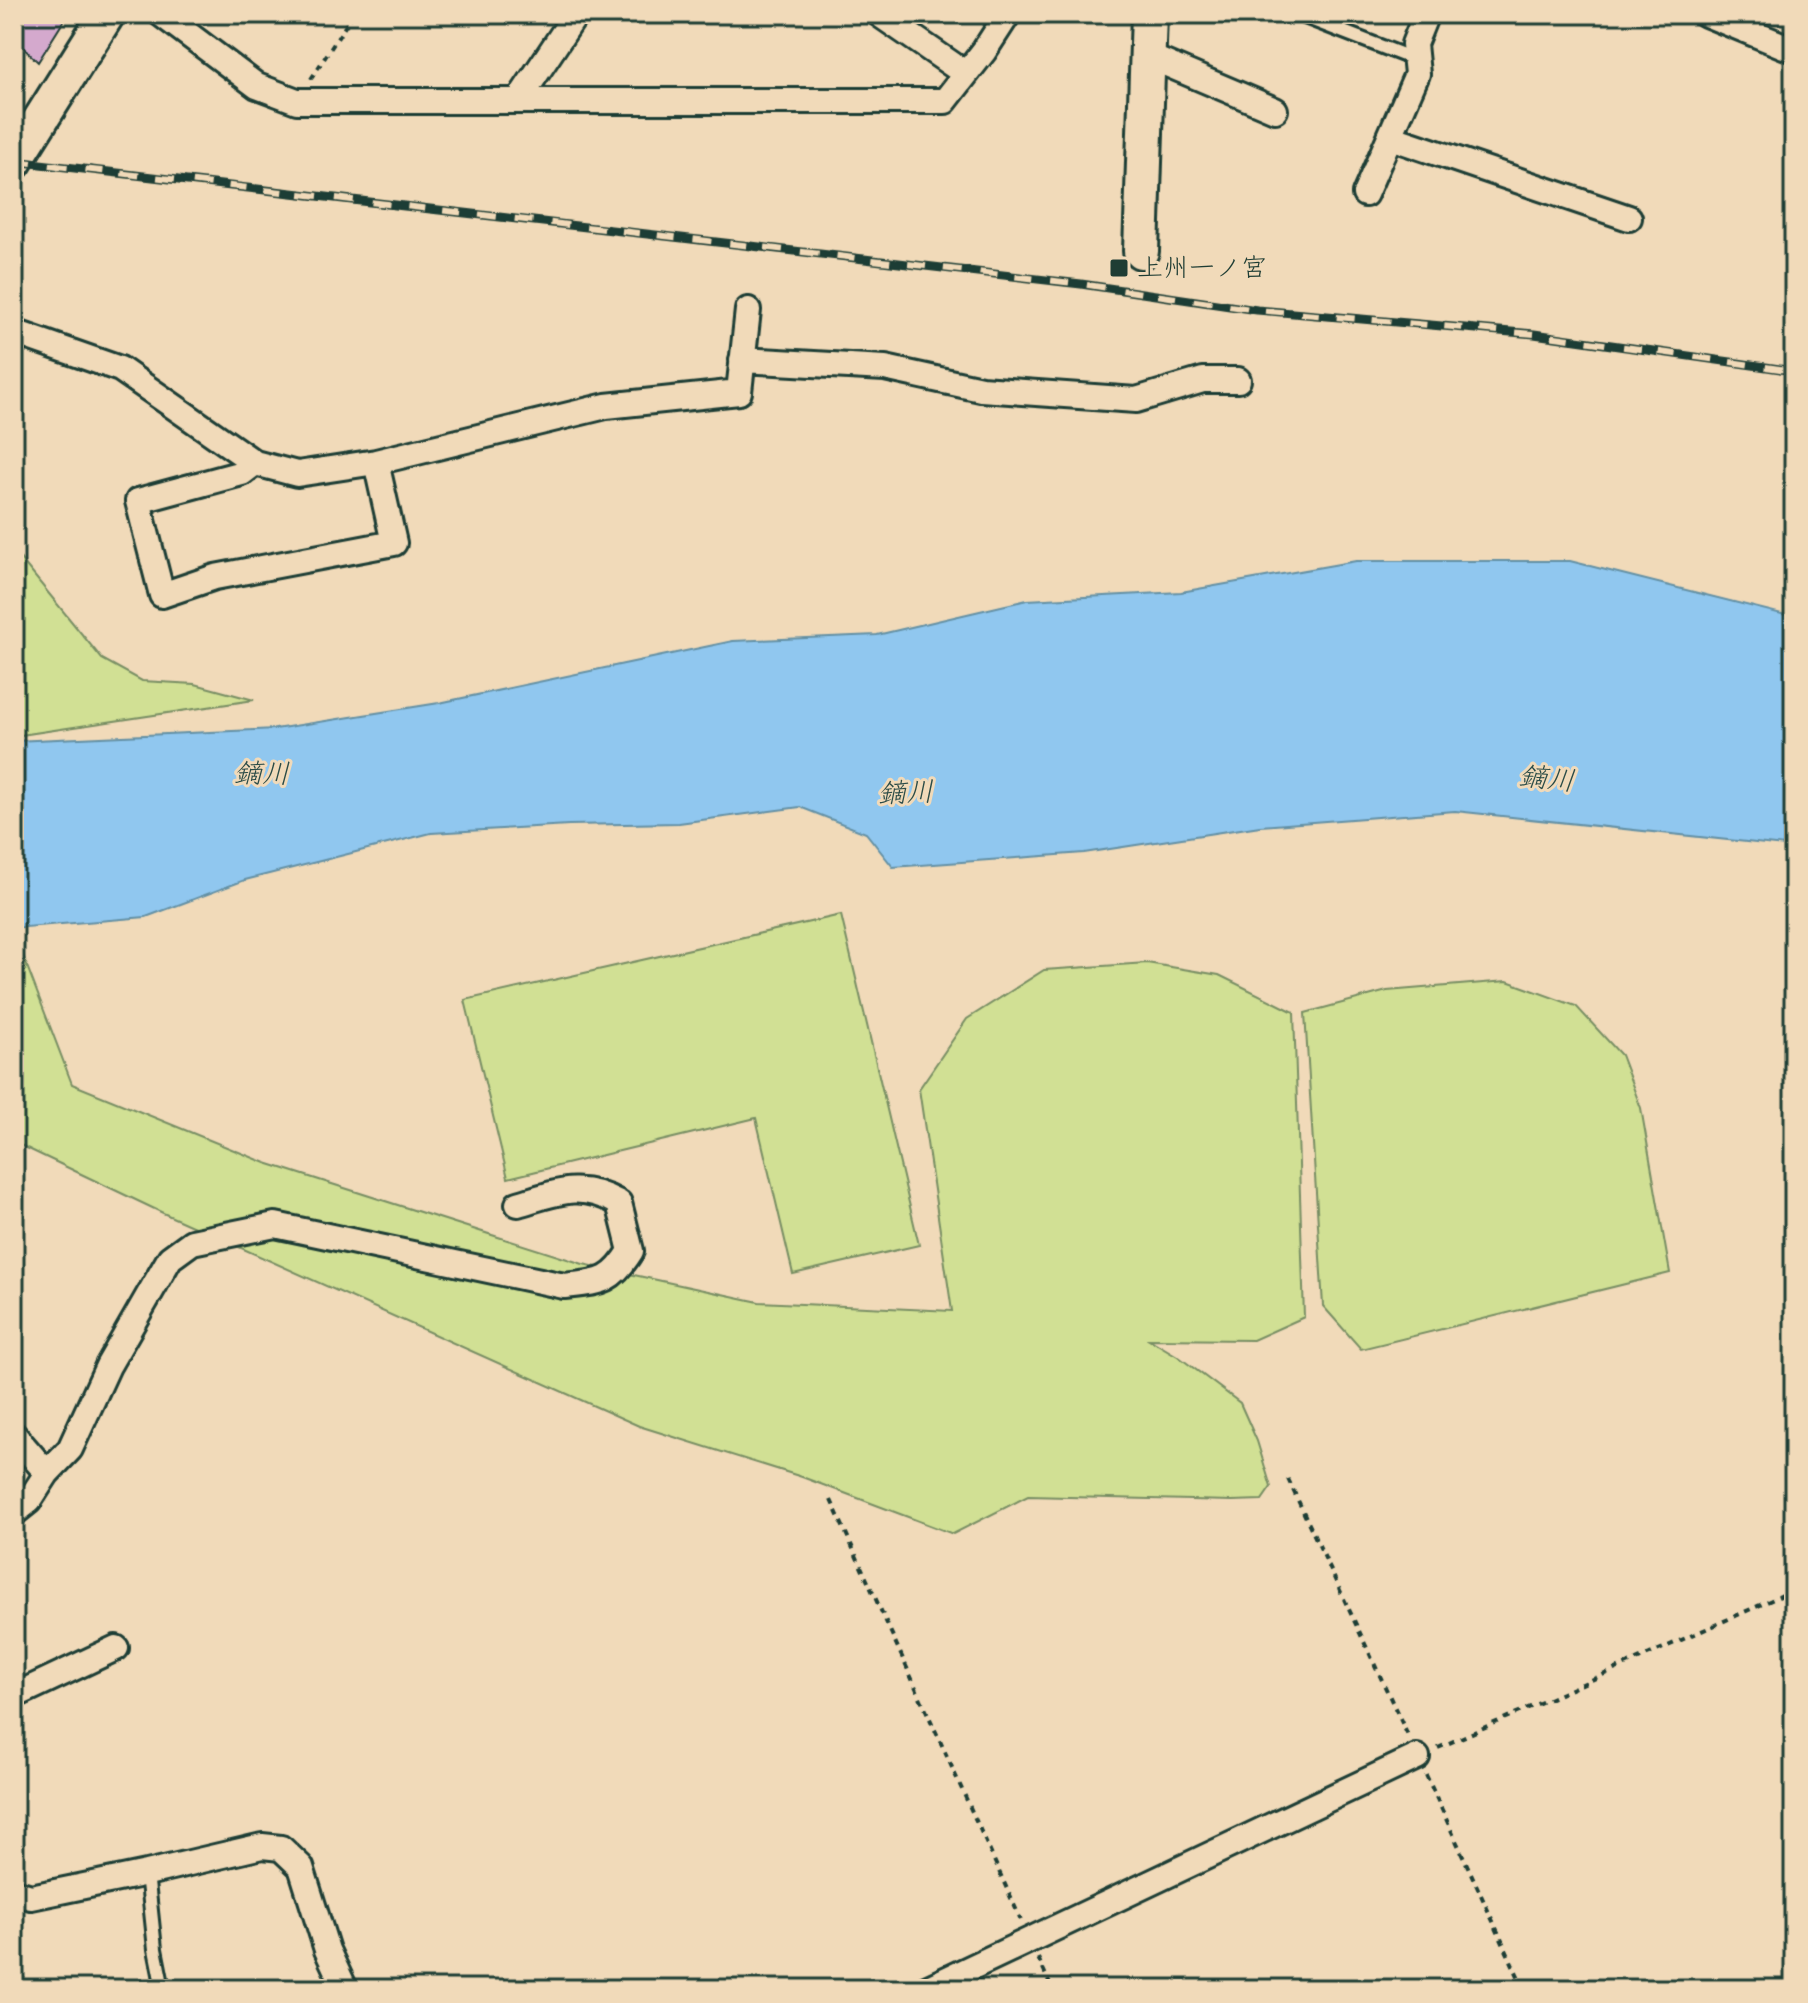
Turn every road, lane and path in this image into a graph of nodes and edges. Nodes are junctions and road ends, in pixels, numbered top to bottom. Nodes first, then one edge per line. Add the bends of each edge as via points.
1 (107, 14) edge
2 (161, 14) edge
3 (353, 14) edge
4 (576, 14) edge
5 (879, 14) edge
6 (1008, 14) edge
7 (1149, 14) edge
8 (1297, 14) edge
9 (1426, 14) edge
10 (1706, 14) edge
11 (1794, 50) edge
12 (1148, 56) junction
13 (1416, 60) junction
14 (966, 74) junction
15 (297, 101) junction
16 (518, 101) junction
17 (1275, 110) dead end
18 (1390, 137) junction
19 (14, 162) edge
20 (1365, 194) dead end
21 (1629, 218) dead end
22 (1141, 251) dead end
23 (748, 310) dead end
24 (14, 332) edge
25 (742, 360) junction
26 (1238, 380) dead end
27 (376, 462) junction
28 (255, 463) junction
29 (518, 1204) dead end
30 (14, 1435) edge
31 (47, 1473) junction
32 (1288, 1479) dead end
33 (831, 1500) dead end
34 (14, 1513) edge
35 (1794, 1590) edge
36 (116, 1648) dead end
37 (14, 1696) edge
38 (1417, 1757) junction
39 (147, 1873) junction
40 (14, 1892) edge
41 (1030, 1940) junction
42 (163, 1989) edge
43 (345, 1989) edge
44 (926, 1989) edge
45 (1052, 1989) edge
46 (1524, 1989) edge

1 - 19 main road
2 - 15 street via 257,86
3 - 15 path
4 - 16 street
5 - 14 street
6 - 14 street
7 - 12 main road
8 - 13 lane
9 - 13 street via 1414,44
10 - 11 street
12 - 17 street
12 - 22 main road
13 - 18 street via 1417,74
14 - 16 street via 945,101
15 - 16 street
18 - 20 street
18 - 21 street
23 - 25 street
24 - 28 street via 120,369
25 - 26 street via 885,368 981,389 1136,400 1203,380
25 - 27 street via 739,392 606,406
27 - 28 street via 297,474
27 - 28 street via 394,543 215,577 162,595 138,501 242,473
29 - 31 street via 570,1188 600,1192 619,1203 631,1251 618,1272 603,1282 564,1286 275,1225 192,1242 170,1258 108,1366 70,1449
30 - 31 street
31 - 34 street
32 - 38 path
33 - 41 path
35 - 38 path
36 - 37 street
38 - 41 street
38 - 46 path
39 - 40 street via 31,1897
39 - 42 lane
39 - 43 street via 262,1846 281,1848 301,1867
41 - 44 street
41 - 45 path

